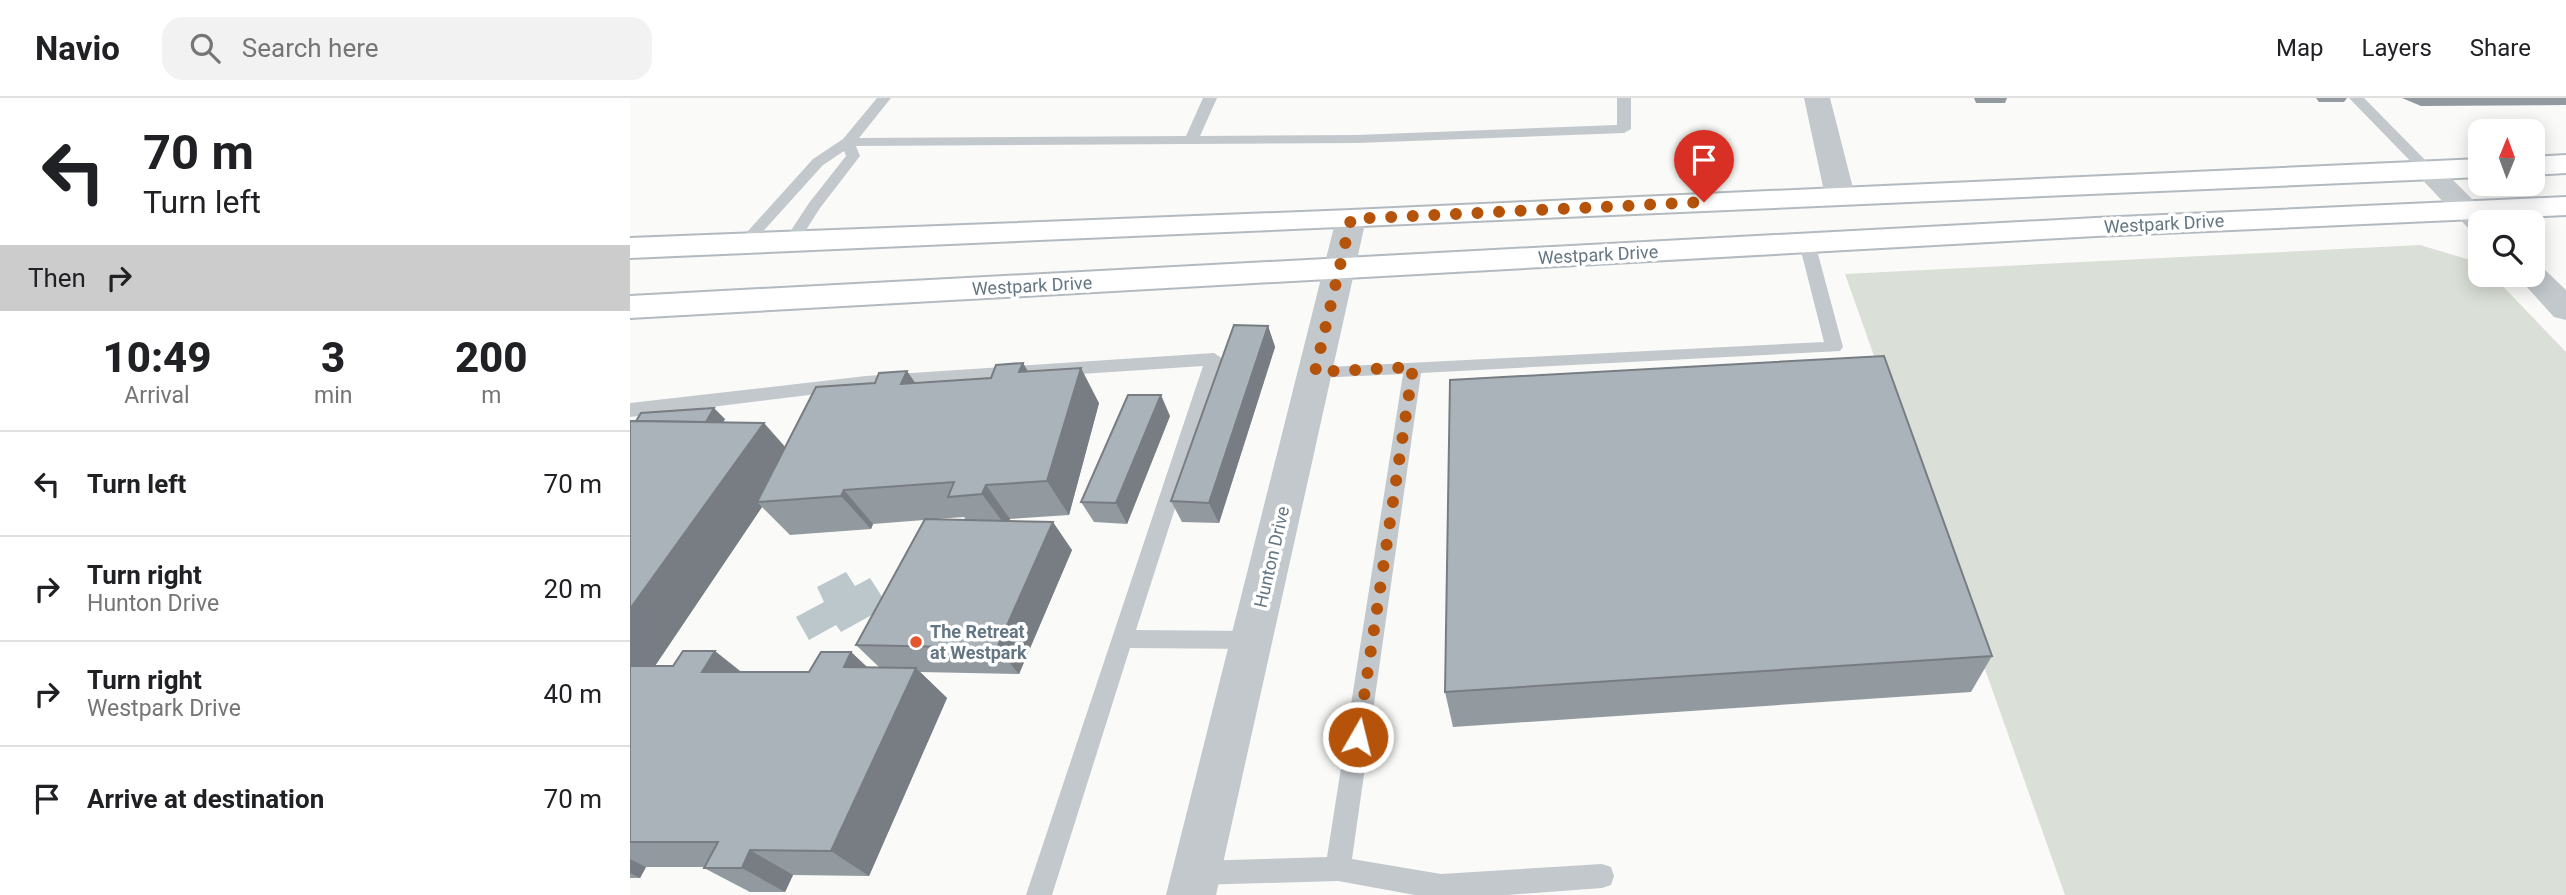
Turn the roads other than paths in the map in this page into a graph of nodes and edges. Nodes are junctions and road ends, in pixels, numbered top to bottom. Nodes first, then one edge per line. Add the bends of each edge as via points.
1 (884, 98) edge
2 (1210, 98) edge
3 (1624, 98) edge
4 (1818, 98) edge
5 (2356, 98) edge
6 (1191, 140) junction
7 (848, 142) junction
8 (2566, 164) edge
9 (2545, 165) edge
10 (2468, 169) edge
11 (2428, 171) junction
12 (1840, 196) junction
13 (2566, 206) edge
14 (2468, 210) edge
15 (2529, 210) edge
16 (2468, 216) edge
17 (1351, 219) junction
18 (1982, 234) junction
19 (792, 241) junction
20 (1807, 243) junction
21 (744, 244) junction
22 (1735, 247) junction
23 (630, 248) edge
24 (1339, 269) junction
25 (2544, 287) edge
26 (630, 307) edge
27 (2566, 309) edge
28 (1413, 367) junction
29 (1315, 372) junction
30 (630, 410) edge
31 (1123, 639) junction
32 (1252, 640) junction
33 (1338, 869) junction
34 (1602, 876) dead end
35 (1194, 884) edge
36 (1039, 895) edge

1 - 7 lane
2 - 6 lane
3 - 6 lane via 1624,129
4 - 12 street
5 - 11 lane
6 - 7 lane
7 - 19 lane via 853,156
7 - 21 lane via 818,162
8 - 9 main road
10 - 11 main road
11 - 12 main road
11 - 14 street
12 - 17 main road
12 - 18 main road
12 - 22 main road via 1821,216 1766,224
13 - 15 main road, Westpark Drive
16 - 18 main road, Westpark Drive
17 - 19 main road
17 - 24 street, Hunton Drive
18 - 20 main road, Westpark Drive
19 - 21 main road
20 - 22 main road, Westpark Drive
20 - 28 lane via 1835,347
21 - 23 main road
22 - 24 main road, Westpark Drive
24 - 26 main road, Westpark Drive
24 - 29 street, Hunton Drive
25 - 27 street
28 - 29 lane
28 - 33 lane
29 - 32 street, Hunton Drive
30 - 31 lane via 866,382 1214,359
31 - 32 lane
31 - 36 lane
32 - 35 street, Hunton Drive
33 - 34 lane via 1441,887
33 - 35 lane

